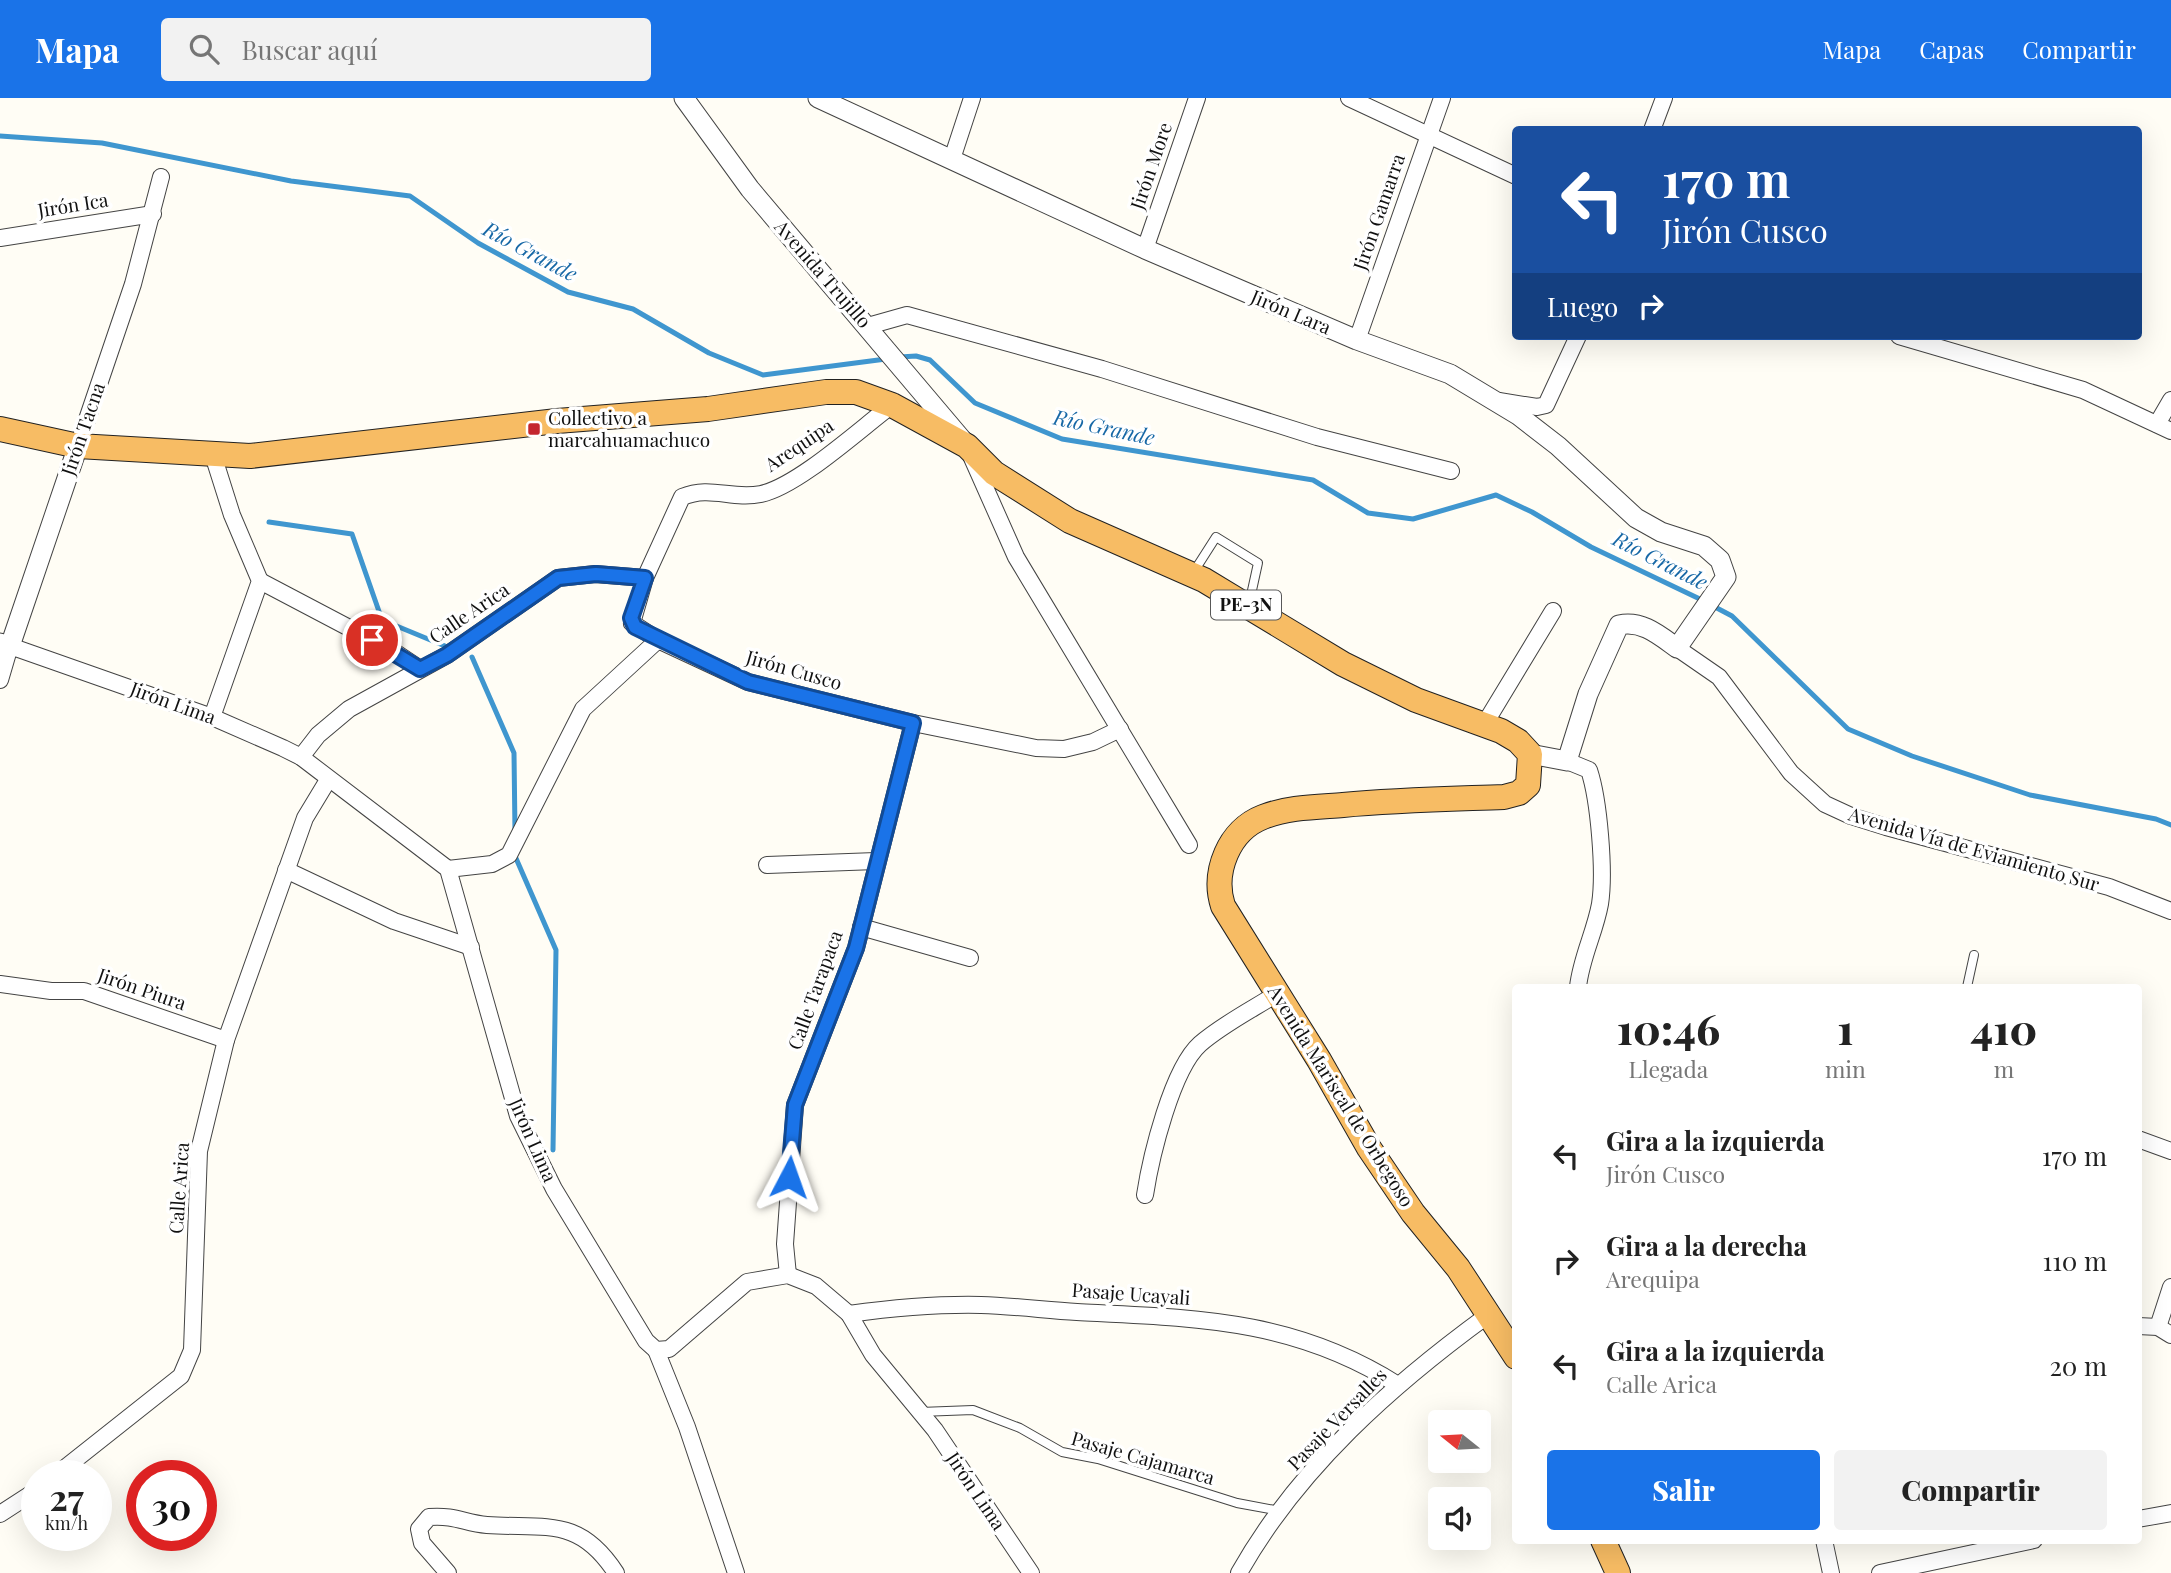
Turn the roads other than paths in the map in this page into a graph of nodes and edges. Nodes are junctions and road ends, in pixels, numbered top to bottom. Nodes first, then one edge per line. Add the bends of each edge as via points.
1 (684, 98) edge
2 (818, 98) edge
3 (972, 98) edge
4 (1197, 98) edge
5 (1349, 98) edge
6 (1442, 98) edge
7 (1664, 98) edge
8 (1654, 126) edge
9 (1428, 135) junction
10 (952, 159) junction
11 (1512, 174) edge
12 (161, 177) dead end
13 (153, 214) junction
14 (0, 238) edge
15 (1145, 248) junction
16 (871, 329) junction
17 (1576, 340) edge
18 (1913, 340) edge
19 (1357, 341) junction
20 (1495, 400) junction
21 (2171, 400) edge
22 (892, 405) junction
23 (2164, 428) edge
24 (0, 429) edge
25 (78, 446) junction
26 (967, 446) junction
27 (213, 455) junction
28 (1451, 471) dead end
29 (1192, 575) junction
30 (645, 578) junction
31 (260, 581) junction
32 (1249, 607) junction
33 (1553, 611) dead end
34 (658, 640) junction
35 (1682, 642) junction
36 (5, 645) edge
37 (420, 669) junction
38 (0, 680) edge
39 (212, 717) junction
40 (913, 723) junction
41 (1484, 725) junction
42 (1120, 729) junction
43 (1530, 754) junction
44 (301, 757) junction
45 (1567, 761) junction
46 (328, 780) junction
47 (1189, 845) dead end
48 (876, 861) junction
49 (767, 865) dead end
50 (448, 869) junction
51 (286, 870) junction
52 (2171, 911) edge
53 (860, 927) junction
54 (471, 947) junction
55 (1974, 955) dead end
56 (970, 958) dead end
57 (0, 984) edge
58 (1578, 984) edge
59 (1968, 984) edge
60 (1278, 993) junction
61 (226, 1041) junction
62 (2142, 1140) edge
63 (2171, 1151) edge
64 (1145, 1195) dead end
65 (788, 1275) junction
66 (2171, 1287) edge
67 (849, 1314) junction
68 (1488, 1315) junction
69 (2142, 1327) edge
70 (2165, 1331) edge
71 (656, 1350) junction
72 (1512, 1351) edge
73 (1398, 1385) junction
74 (920, 1412) junction
75 (75, 1460) edge
76 (21, 1500) edge
77 (1280, 1511) junction
78 (2171, 1513) edge
79 (0, 1514) edge
80 (2142, 1518) edge
81 (1605, 1544) edge
82 (1825, 1544) edge
83 (1956, 1544) edge
84 (2016, 1544) edge
85 (1959, 1557) junction
86 (448, 1573) edge
87 (616, 1573) edge
88 (736, 1573) edge
89 (1031, 1573) edge
90 (1239, 1573) edge
91 (1618, 1573) edge
92 (1831, 1573) edge
93 (1880, 1573) edge

1 - 16 street, Avenida Trujillo / PE-3N via 750,189
2 - 10 street, Jirón Lara
3 - 10 street
4 - 15 street, Jirón More
5 - 9 street
6 - 9 street, Jirón Gamarra
7 - 8 street
9 - 11 street
9 - 19 street, Jirón Gamarra
10 - 15 street, Jirón Lara
12 - 13 street, Jirón Tacna
13 - 14 street, Jirón Ica
13 - 25 street, Jirón Tacna
15 - 19 street, Jirón Lara
16 - 26 street, Avenida Trujillo / PE-3N
16 - 28 street via 907,315 1317,437
17 - 20 street via 1546,405
18 - 23 street via 2083,390
19 - 20 street, Jirón Lara via 1450,374
20 - 35 street, Jirón Lara via 1558,446 1636,518 1704,546 1720,560 1726,577
21 - 23 street
22 - 26 highway
22 - 27 highway via 856,392 826,392 708,409 250,456
22 - 30 street, Arequipa via 797,476 764,493 737,497 708,490 682,497
24 - 25 highway
25 - 27 highway
25 - 36 street, Jirón Tacna
26 - 29 highway, PE-3N via 994,473 1047,509
26 - 42 street via 1016,558
27 - 31 street
29 - 32 highway, PE-3N
29 - 32 lane via 1216,537 1258,563
30 - 34 street, Arequipa via 631,618 635,627
30 - 37 street, Calle Arica via 596,574 558,578
31 - 37 street
31 - 39 street
32 - 41 highway, PE-3N via 1343,664 1416,701
33 - 41 street
34 - 40 street, Jirón Cusco via 748,682
34 - 50 street via 583,709 509,855 492,864
35 - 45 street, Avenida Vía de Eviamiento Sur via 1646,626 1619,625 1588,694
35 - 52 street, Avenida Vía de Eviamiento Sur via 1719,677 1790,773 1825,804 1886,827 2109,887
36 - 38 street, Jirón Tacna
36 - 39 street, Jirón Lima
37 - 44 street, Calle Arica via 348,709 317,735
39 - 44 street, Jirón Lima
40 - 42 street, Jirón Cusco via 1064,750
40 - 48 street, Calle Tarapaca
41 - 43 highway, PE-3N via 1518,740
42 - 47 street
43 - 45 street
43 - 60 highway, Avenida Mariscal de Orbegoso via 1528,785 1519,793 1299,808 1262,817 1242,831 1223,859 1219,891 1223,905
44 - 46 street, Jirón Lima
45 - 58 street via 1589,770 1595,789 1599,862 1600,900
46 - 50 street, Jirón Lima
46 - 51 street, Calle Arica via 304,818
48 - 49 street
48 - 53 street, Calle Tarapaca
50 - 54 street, Jirón Lima
51 - 54 street via 394,921
51 - 61 street, Calle Arica
53 - 56 street
53 - 65 street, Calle Tarapaca via 795,1105 785,1244
54 - 71 street, Jirón Lima via 518,1116 554,1189
55 - 59 lane
57 - 61 street, Jirón Piura via 84,991
60 - 64 street via 1208,1038 1185,1063 1159,1134
60 - 68 highway, Avenida Mariscal de Orbegoso via 1368,1148
61 - 75 street, Calle Arica via 199,1151 192,1350 181,1376
62 - 63 street
65 - 67 street, Jirón Lima via 816,1286
65 - 71 street via 747,1282 669,1349
66 - 70 street
67 - 73 street, Pasaje Ucayali via 981,1305 1153,1314 1250,1325 1291,1334 1361,1362
67 - 74 street, Jirón Lima via 873,1355
68 - 72 highway, Avenida Mariscal de Orbegoso
68 - 73 street, Pasaje Versalles
69 - 70 street
71 - 88 street, Jirón Lima
73 - 77 street, Pasaje Versalles via 1336,1445
74 - 77 lane, Pasaje Cajamarca via 973,1410 1020,1428 1062,1452 1237,1503
74 - 89 street, Jirón Lima
76 - 79 street
77 - 90 street, Pasaje Versalles
78 - 80 street
81 - 91 highway
82 - 92 street
83 - 85 street
84 - 85 street
85 - 93 street
86 - 87 street via 422,1544 419,1529 429,1517 451,1516 484,1525 565,1528 603,1553

